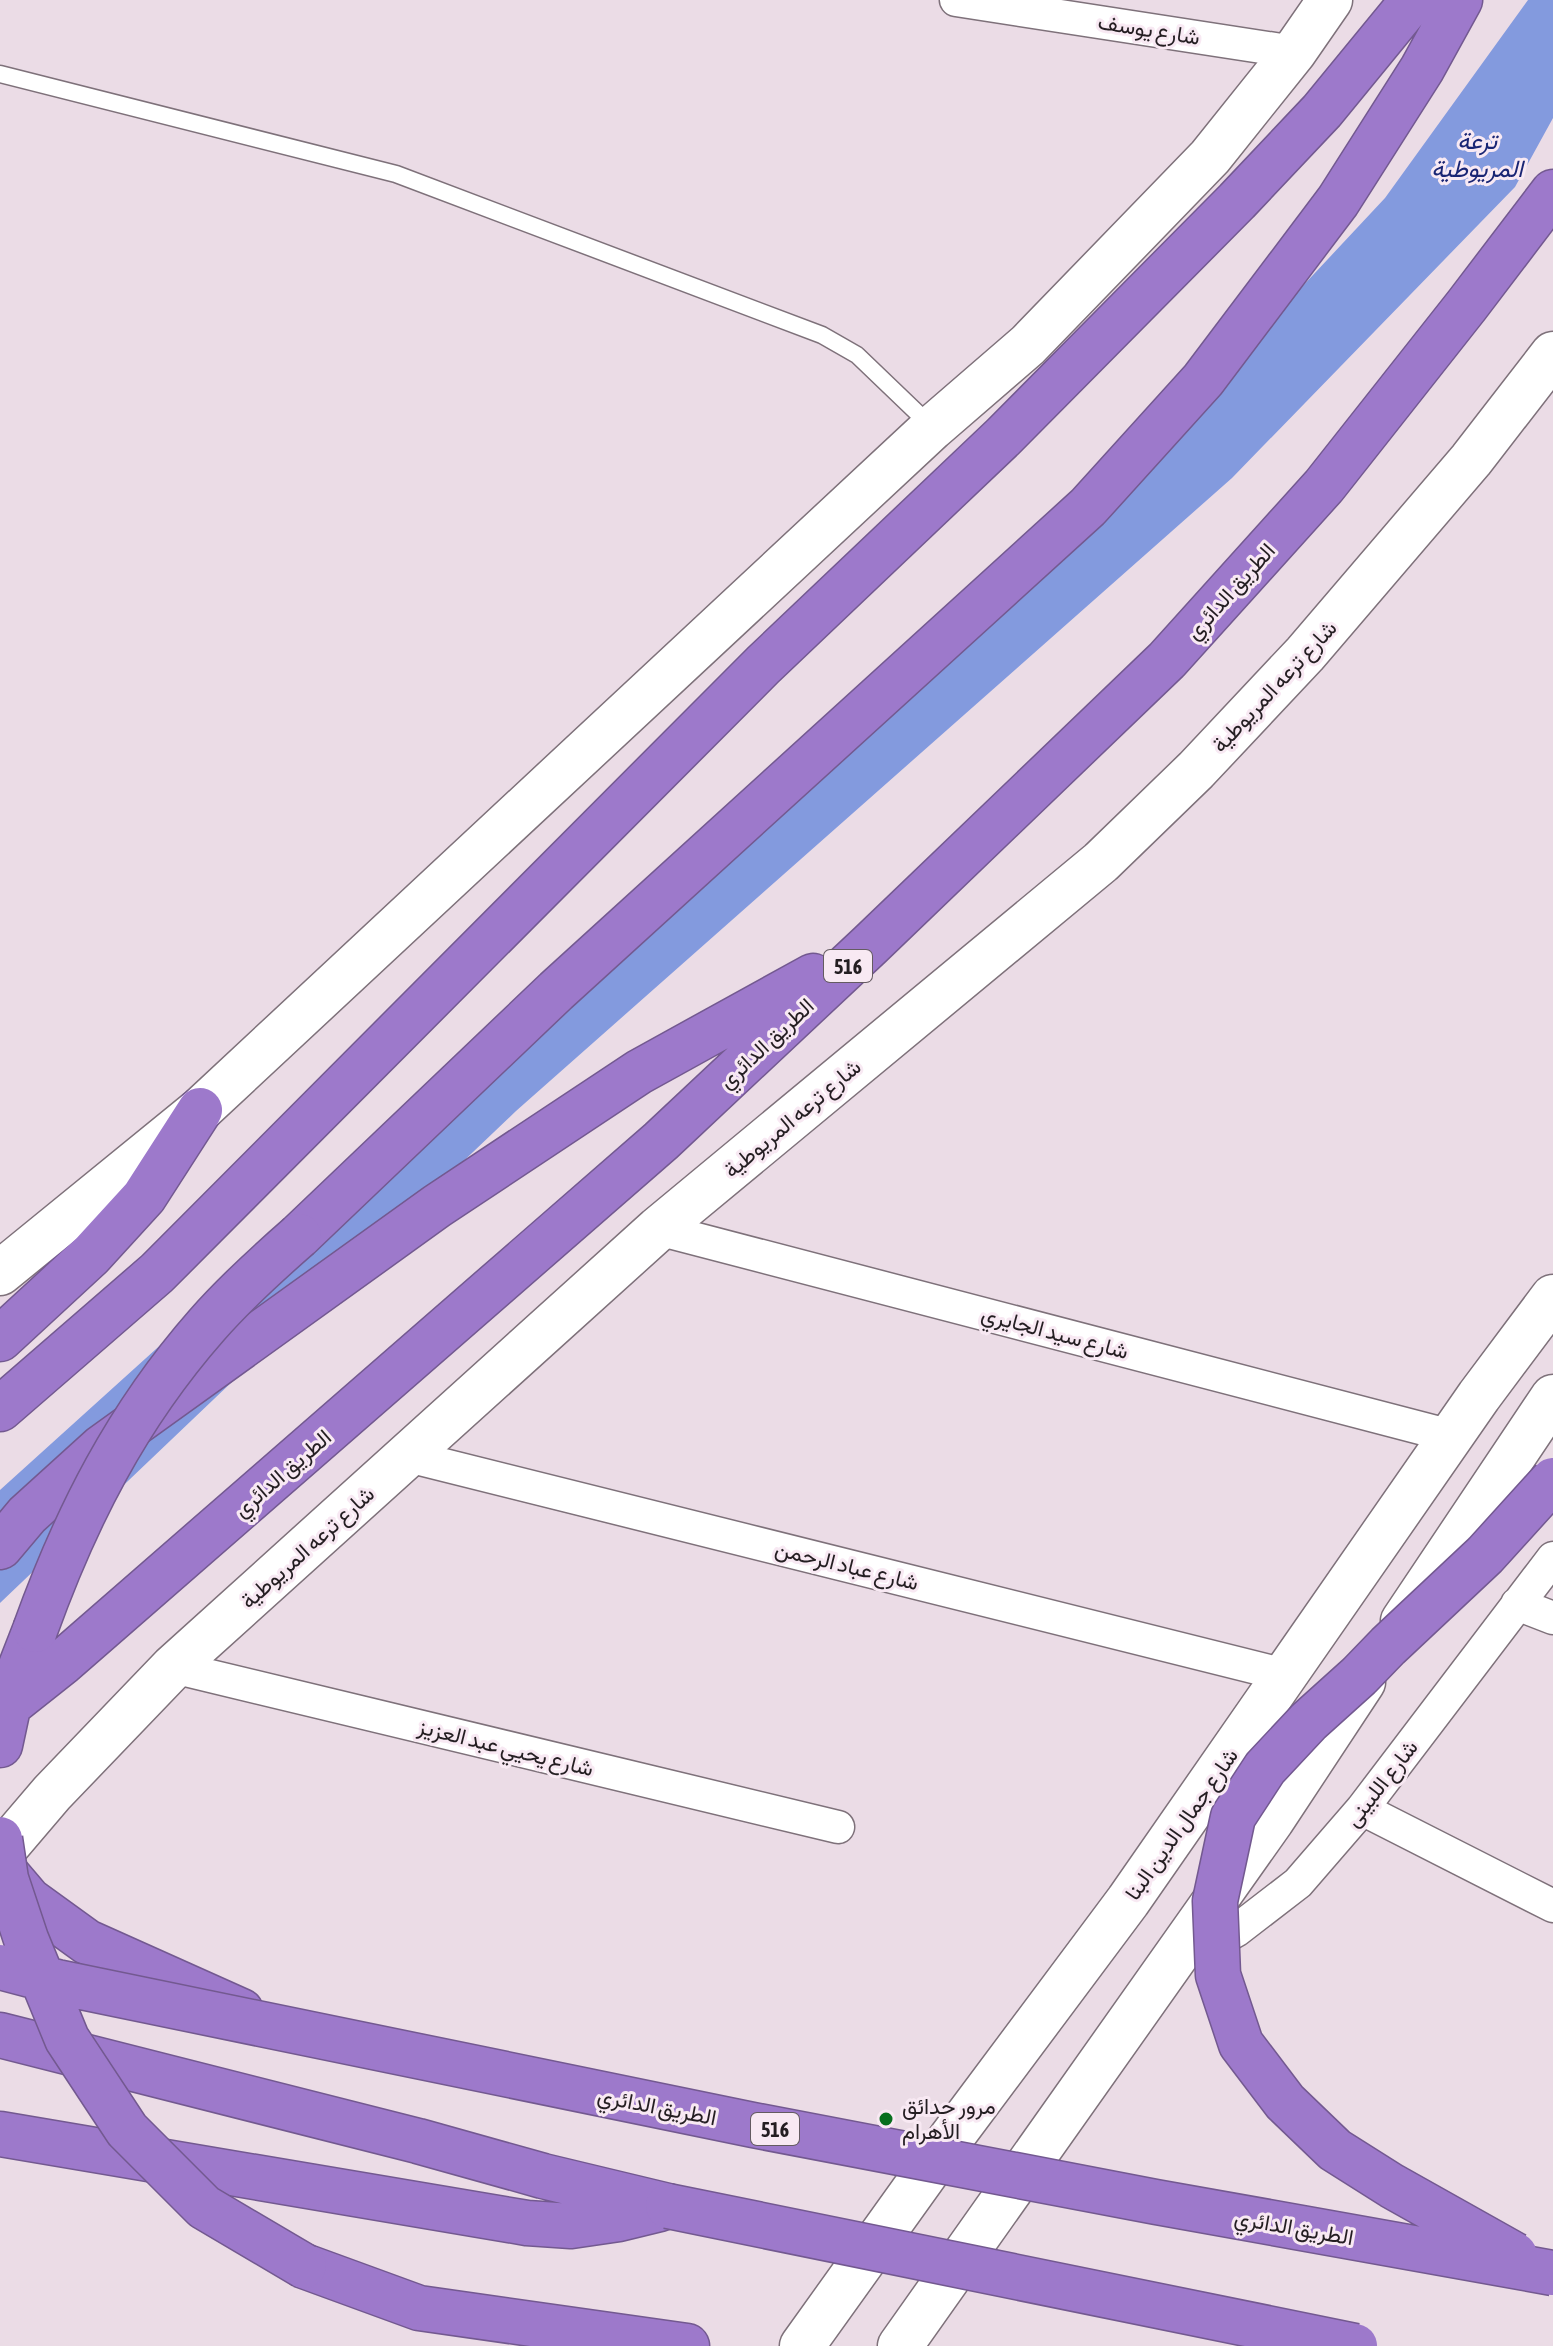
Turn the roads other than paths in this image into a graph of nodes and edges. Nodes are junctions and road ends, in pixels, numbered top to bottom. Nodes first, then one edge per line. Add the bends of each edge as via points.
1 (956, 0) edge
2 (1330, 0) edge
3 (1413, 0) edge
4 (1460, 0) edge
5 (1294, 52) junction
6 (0, 74) edge
7 (1553, 192) edge
8 (1553, 354) edge
9 (932, 428) junction
10 (870, 945) junction
11 (200, 1110) junction
12 (658, 1229) junction
13 (0, 1273) edge
14 (1553, 1297) edge
15 (0, 1339) edge
16 (1553, 1397) edge
17 (0, 1409) edge
18 (1451, 1436) junction
19 (408, 1456) junction
20 (1553, 1480) edge
21 (0, 1547) edge
22 (1553, 1558) edge
23 (1517, 1604) junction
24 (1553, 1618) edge
25 (173, 1667) junction
26 (1285, 1675) junction
27 (0, 1712) edge
28 (0, 1745) edge
29 (1362, 1809) junction
30 (838, 1827) dead end
31 (0, 1839) edge
32 (0, 1854) edge
33 (0, 1866) edge
34 (1553, 1906) edge
35 (0, 1967) edge
36 (1169, 1967) junction
37 (279, 2028) junction
38 (0, 2035) edge
39 (0, 2134) edge
40 (668, 2206) junction
41 (1549, 2272) edge
42 (687, 2346) edge
43 (802, 2346) edge
44 (900, 2346) edge
45 (1355, 2346) edge

1 - 5 street, شارع يوسف
2 - 5 main road
3 - 17 highway via 1280,156 1003,437 763,665 157,1273
4 - 28 highway, bridge via 1338,201 1203,380 1088,507 556,991 208,1323 132,1424 76,1524 12,1689
5 - 9 main road via 1210,157 1028,345
6 - 9 lane via 396,174 822,335 857,355
7 - 10 highway, الطريق الدائري / 516 via 1324,486 1167,660
8 - 12 main road, شارع ترعه المريوطية via 1471,460 1305,654 1196,770 1101,862
9 - 11 main road
10 - 21 highway, bridge via 639,1072 437,1206 102,1447
10 - 27 highway, الطريق الدائري / 516 via 661,1141
11 - 13 main road
11 - 15 highway via 144,1197 91,1255
12 - 18 street, شارع سيد الجايري
12 - 19 main road, شارع ترعه المريوطية
14 - 18 main road, شارع جمال الدين البنا
16 - 36 main road
18 - 26 main road, شارع جمال الدين البنا
19 - 25 main road, شارع ترعه المريوطية
19 - 26 street, شارع عباد الرحمن
20 - 41 highway, bridge via 1485,1555 1265,1768 1233,1817 1215,1901 1218,1975 1241,2044 1285,2102 1335,2150
22 - 23 street, شارع اللبينى
23 - 24 street
23 - 29 street, شارع اللبينى
25 - 30 street, شارع يحيي عبد العزيز
25 - 32 main road, شارع ترعه المريوطية
26 - 43 main road, شارع جمال الدين البنا via 1128,1901
29 - 34 street
29 - 36 street, شارع اللبينى via 1298,1883 1237,1930
31 - 42 highway, bridge via 6,1879 26,1939 67,2039 127,2130 204,2207 304,2266 419,2308
33 - 37 highway, bridge via 29,1900 87,1942
35 - 37 highway, الطريق الدائري / 516, bridge
36 - 44 main road
37 - 41 highway, الطريق الدائري / 516, bridge via 753,2125
38 - 40 highway, bridge
39 - 40 highway, bridge via 527,2223 571,2226
40 - 45 highway, bridge

